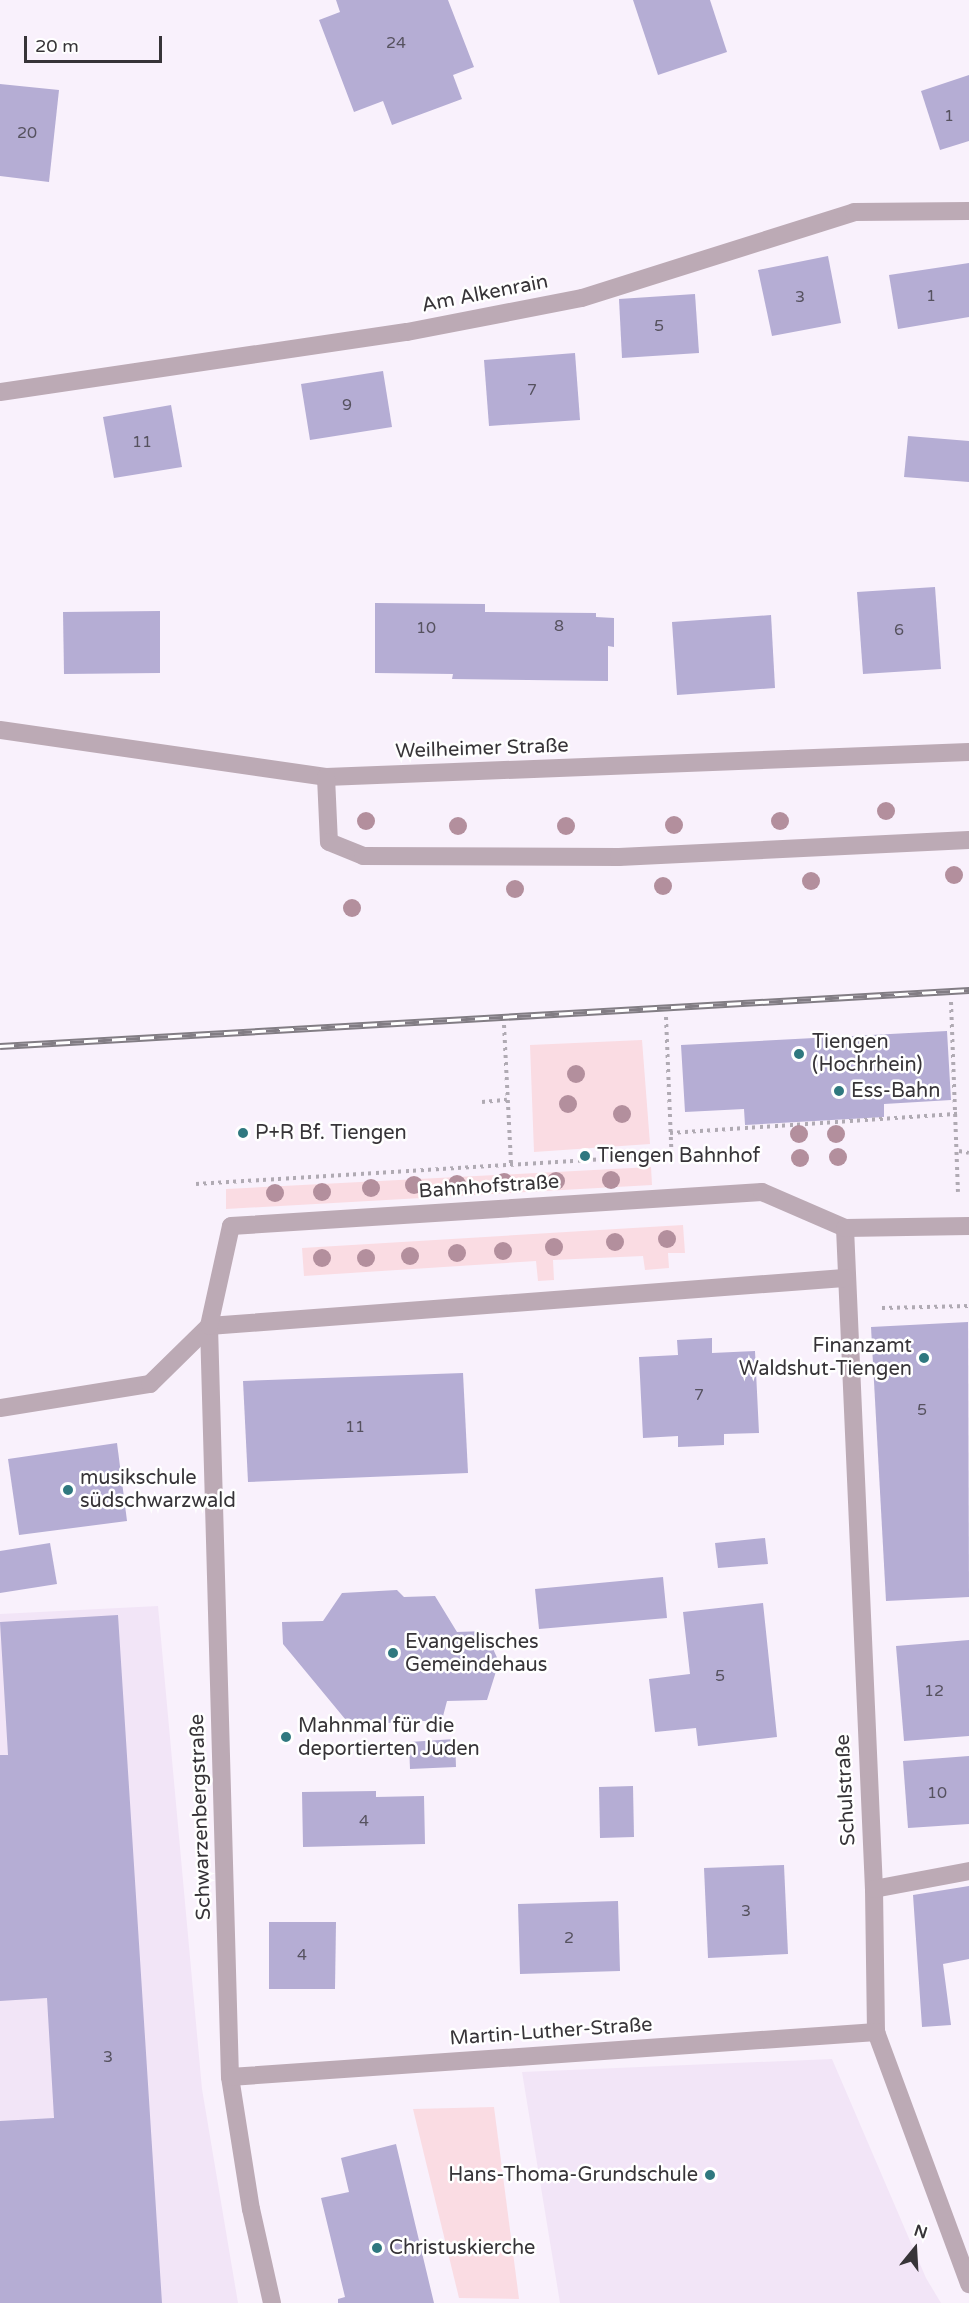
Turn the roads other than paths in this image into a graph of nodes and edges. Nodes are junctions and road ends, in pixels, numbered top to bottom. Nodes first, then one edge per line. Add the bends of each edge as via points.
1 (969, 212) edge
2 (0, 393) edge
3 (0, 730) edge
4 (969, 752) edge
5 (326, 777) junction
6 (969, 840) edge
7 (963, 1226) edge
8 (844, 1228) junction
9 (844, 1278) junction
10 (209, 1326) junction
11 (0, 1408) edge
12 (969, 1871) edge
13 (874, 1889) junction
14 (876, 2032) junction
15 (230, 2078) junction
16 (969, 2284) edge
17 (272, 2303) edge

1 - 2 street, Am Alkenrain via 854,212 582,298 407,332
3 - 5 street, Weilheimer Straße
4 - 5 street, Weilheimer Straße
5 - 6 street via 329,842 363,856 619,857
7 - 8 street, Bahnhofstraße
8 - 9 street
8 - 10 street, Bahnhofstraße via 762,1192 231,1226
9 - 10 street
9 - 13 street, Schulstraße
10 - 11 street via 150,1384
10 - 15 street, Schwarzenbergstraße
12 - 13 street
13 - 14 street, Schulstraße
14 - 15 street, Martin-Luther-Straße
14 - 16 street, Schulstraße
15 - 17 street, Schwarzenbergstraße

